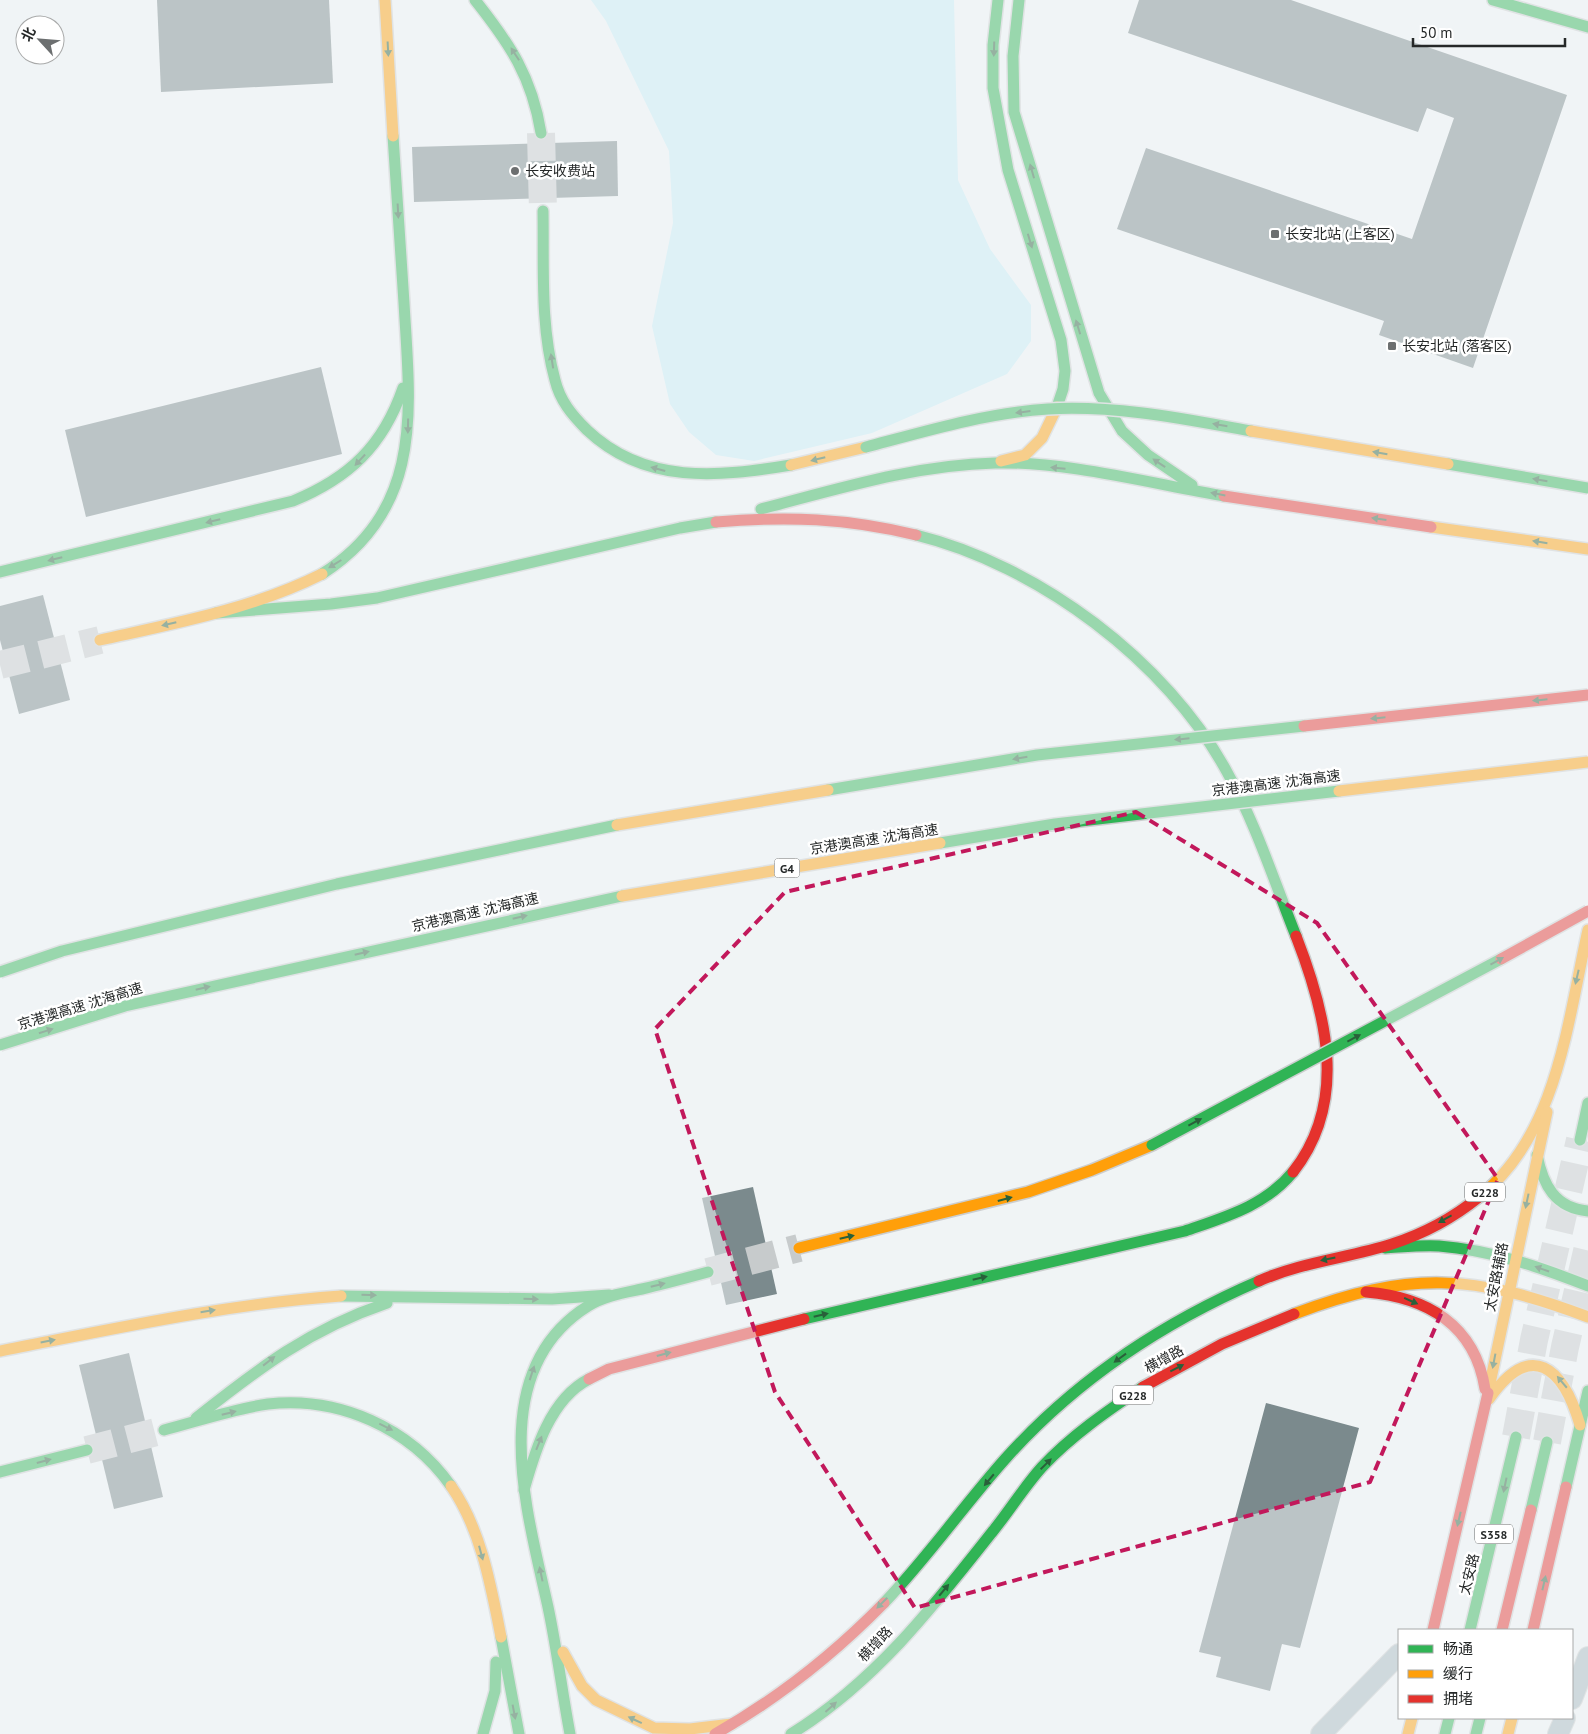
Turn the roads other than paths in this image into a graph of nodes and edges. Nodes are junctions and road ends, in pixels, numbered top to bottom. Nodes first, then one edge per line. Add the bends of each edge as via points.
1 (385, 0) edge
2 (475, 0) edge
3 (998, 0) edge
4 (1020, 0) edge
5 (1493, 0) edge
6 (1588, 27) edge
7 (542, 133) tunnel mouth
8 (543, 211) tunnel mouth
9 (408, 373) junction
10 (996, 463) junction
11 (1588, 488) edge
12 (1199, 490) junction
13 (711, 522) junction
14 (1588, 549) edge
15 (0, 572) edge
16 (216, 613) junction
17 (100, 640) tunnel mouth
18 (1588, 695) edge
19 (1588, 762) edge
20 (1588, 911) edge
21 (1588, 930) edge
22 (0, 972) edge
23 (0, 1045) edge
24 (1552, 1090) junction
25 (1588, 1103) edge
26 (1580, 1140) tunnel mouth
27 (1537, 1154) junction
28 (1588, 1211) edge
29 (799, 1248) tunnel mouth
30 (1376, 1249) junction
31 (1515, 1260) junction
32 (708, 1272) tunnel mouth
33 (1588, 1286) edge
34 (1509, 1289) junction
35 (1364, 1291) junction
36 (609, 1295) junction
37 (412, 1296) junction
38 (1588, 1317) edge
39 (0, 1351) edge
40 (1588, 1391) edge
41 (1486, 1403) junction
42 (189, 1423) junction
43 (1584, 1429) edge
44 (164, 1430) tunnel mouth
45 (1516, 1437) tunnel mouth
46 (1547, 1442) tunnel mouth
47 (87, 1450) tunnel mouth
48 (0, 1472) edge
49 (524, 1490) junction
50 (497, 1618) junction
51 (551, 1622) junction
52 (1435, 1623) edge
53 (1424, 1629) edge
54 (1470, 1629) edge
55 (1502, 1629) edge
56 (1533, 1629) edge
57 (1398, 1655) edge
58 (1588, 1657) edge
59 (1573, 1696) edge
60 (1412, 1719) edge
61 (1449, 1719) edge
62 (1480, 1719) edge
63 (1512, 1719) edge
64 (1565, 1719) edge
65 (734, 1723) junction
66 (483, 1734) edge
67 (519, 1734) edge
68 (570, 1734) edge
69 (715, 1734) edge
70 (791, 1734) edge
71 (1321, 1734) edge
72 (1408, 1734) edge
73 (1445, 1734) edge
74 (1476, 1734) edge
75 (1508, 1734) edge
76 (1558, 1734) edge

1 -> 9 main road
7 -> 2 main road via 527,74
3 -> 10 main road via 993,45 993,88 998,117 1008,170 1061,340 1065,371 1053,419 1042,438 1025,454
12 -> 4 main road via 1148,455 1122,431 1099,393 1014,112 1013,42
5 - 6 main road
11 -> 8 main road, bridge via 1177,418 1111,410 1049,408 997,415 786,467 712,474 666,471 625,460 590,436 562,400 551,364
9 -> 15 main road via 396,412 376,443 353,468 328,486 293,501
9 -> 16 main road via 408,432 401,467 391,497 374,528 346,557 315,577 271,596
12 -> 10 main road via 1064,468
10 - 13 main road via 943,466 900,473
14 -> 12 main road via 1263,503
13 - 16 main road via 394,595
49 -> 13 main road via 534,1454 555,1411 585,1382 609,1369 743,1333 1175,1234 1238,1212 1270,1195 1294,1172 1316,1138 1326,1106 1330,1071 1318,1000 1259,838 1228,773 1202,731 1174,696 1137,659 1098,625 1058,598 1014,574 924,538 875,525 823,519
16 -> 17 main road
18 -> 22 main road, bridge via 1037,755 590,830 327,887 62,951
23 -> 19 main road, 京港澳高速 沈海高速 / G4, bridge via 125,1006 602,899 1055,824
29 -> 20 main road, bridge via 1028,1192 1152,1145
21 -> 24 main road, 太安路辅路
24 - 27 main road, 太安路辅路
24 -> 30 main road, G228 via 1521,1153 1484,1193 1458,1212 1415,1235
25 - 26 main road
27 - 28 main road via 1539,1171 1550,1193 1568,1208
27 -> 31 main road, 太安路辅路
30 - 31 main road via 1438,1246
30 -> 65 main road, 横增路 / G228 via 1323,1260 1271,1276 1207,1306 1136,1347 1068,1396 1019,1444 912,1573 848,1638 794,1685
33 -> 31 main road
31 - 34 main road, 太安路辅路
36 -> 32 main road
34 - 35 main road, 横增路 / G228 via 1430,1281 1389,1284
34 - 38 main road, 横增路 / G228
34 -> 41 main road, 太安路辅路
35 -> 41 main road via 1400,1296 1432,1310 1456,1326 1474,1350 1484,1374
70 -> 35 main road, 横增路 / G228 via 824,1713 878,1666 992,1533 1043,1466 1091,1425 1158,1377 1225,1343 1281,1318
37 -> 36 main road via 552,1299
49 -> 36 main road via 519,1441 523,1401 534,1365 555,1332 582,1309
39 -> 37 main road via 177,1316 279,1300 352,1295
42 -> 37 main road via 279,1353 318,1329 362,1310
40 - 43 main road
43 -> 41 main road via 1568,1389 1553,1372 1542,1367 1518,1367 1505,1374
41 -> 52 main road, 太安路辅路
42 - 44 main road
42 -> 50 main road via 282,1403 320,1404 356,1413 400,1434 432,1460 459,1497 478,1542
56 -> 43 main road via 1576,1444
45 -> 54 main road, 太安路 / S358
46 - 55 main road, S358
48 -> 47 main road
51 -> 49 main road
50 - 66 main road via 495,1691
50 -> 67 main road
65 -> 51 main road via 690,1729 654,1728 596,1700 582,1686 567,1662
51 - 68 main road
52 - 53 street
57 - 71 street
58 - 59 street
60 - 72 main road
61 - 73 main road
62 - 74 main road
63 - 75 main road
64 - 76 street
65 - 69 main road, 横增路 / G228

